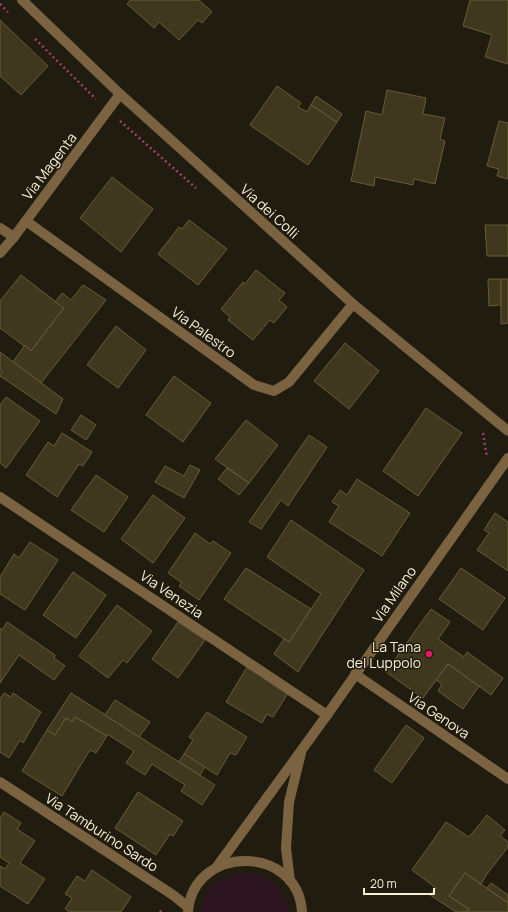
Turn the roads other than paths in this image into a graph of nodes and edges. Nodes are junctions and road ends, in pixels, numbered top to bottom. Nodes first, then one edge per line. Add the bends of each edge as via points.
1 (22, 0) edge
2 (120, 94) junction
3 (26, 221) junction
4 (0, 228) edge
5 (14, 237) junction
6 (0, 253) edge
7 (352, 304) junction
8 (508, 431) edge
9 (508, 458) edge
10 (0, 497) edge
11 (355, 674) junction
12 (327, 714) junction
13 (303, 747) junction
14 (508, 779) edge
15 (0, 782) edge
16 (216, 868) junction
17 (290, 881) junction
18 (188, 910) edge
19 (302, 912) edge

1 - 2 street, Via dei Colli
2 - 3 street, Via Magenta
2 - 7 street, Via dei Colli
3 - 5 street, Via Magenta
3 - 7 street, Via Palestro via 254,385 274,391 289,382
4 - 5 street
5 - 6 street, Via Magenta
7 - 8 street, Via dei Colli
9 - 11 street, Via Milano
10 - 12 street, Via Venezia
11 - 12 street, Via Milano
11 - 14 street, Via Genova
12 - 13 street, Via Milano
13 - 16 street, Via Milano
13 - 17 street, Via Milano via 289,802 286,848
15 - 18 street, Via Tamburino Sardo via 173,895
16 - 17 street via 231,861 248,860 264,863 279,870
16 - 18 street via 198,884
17 - 19 street via 298,894

